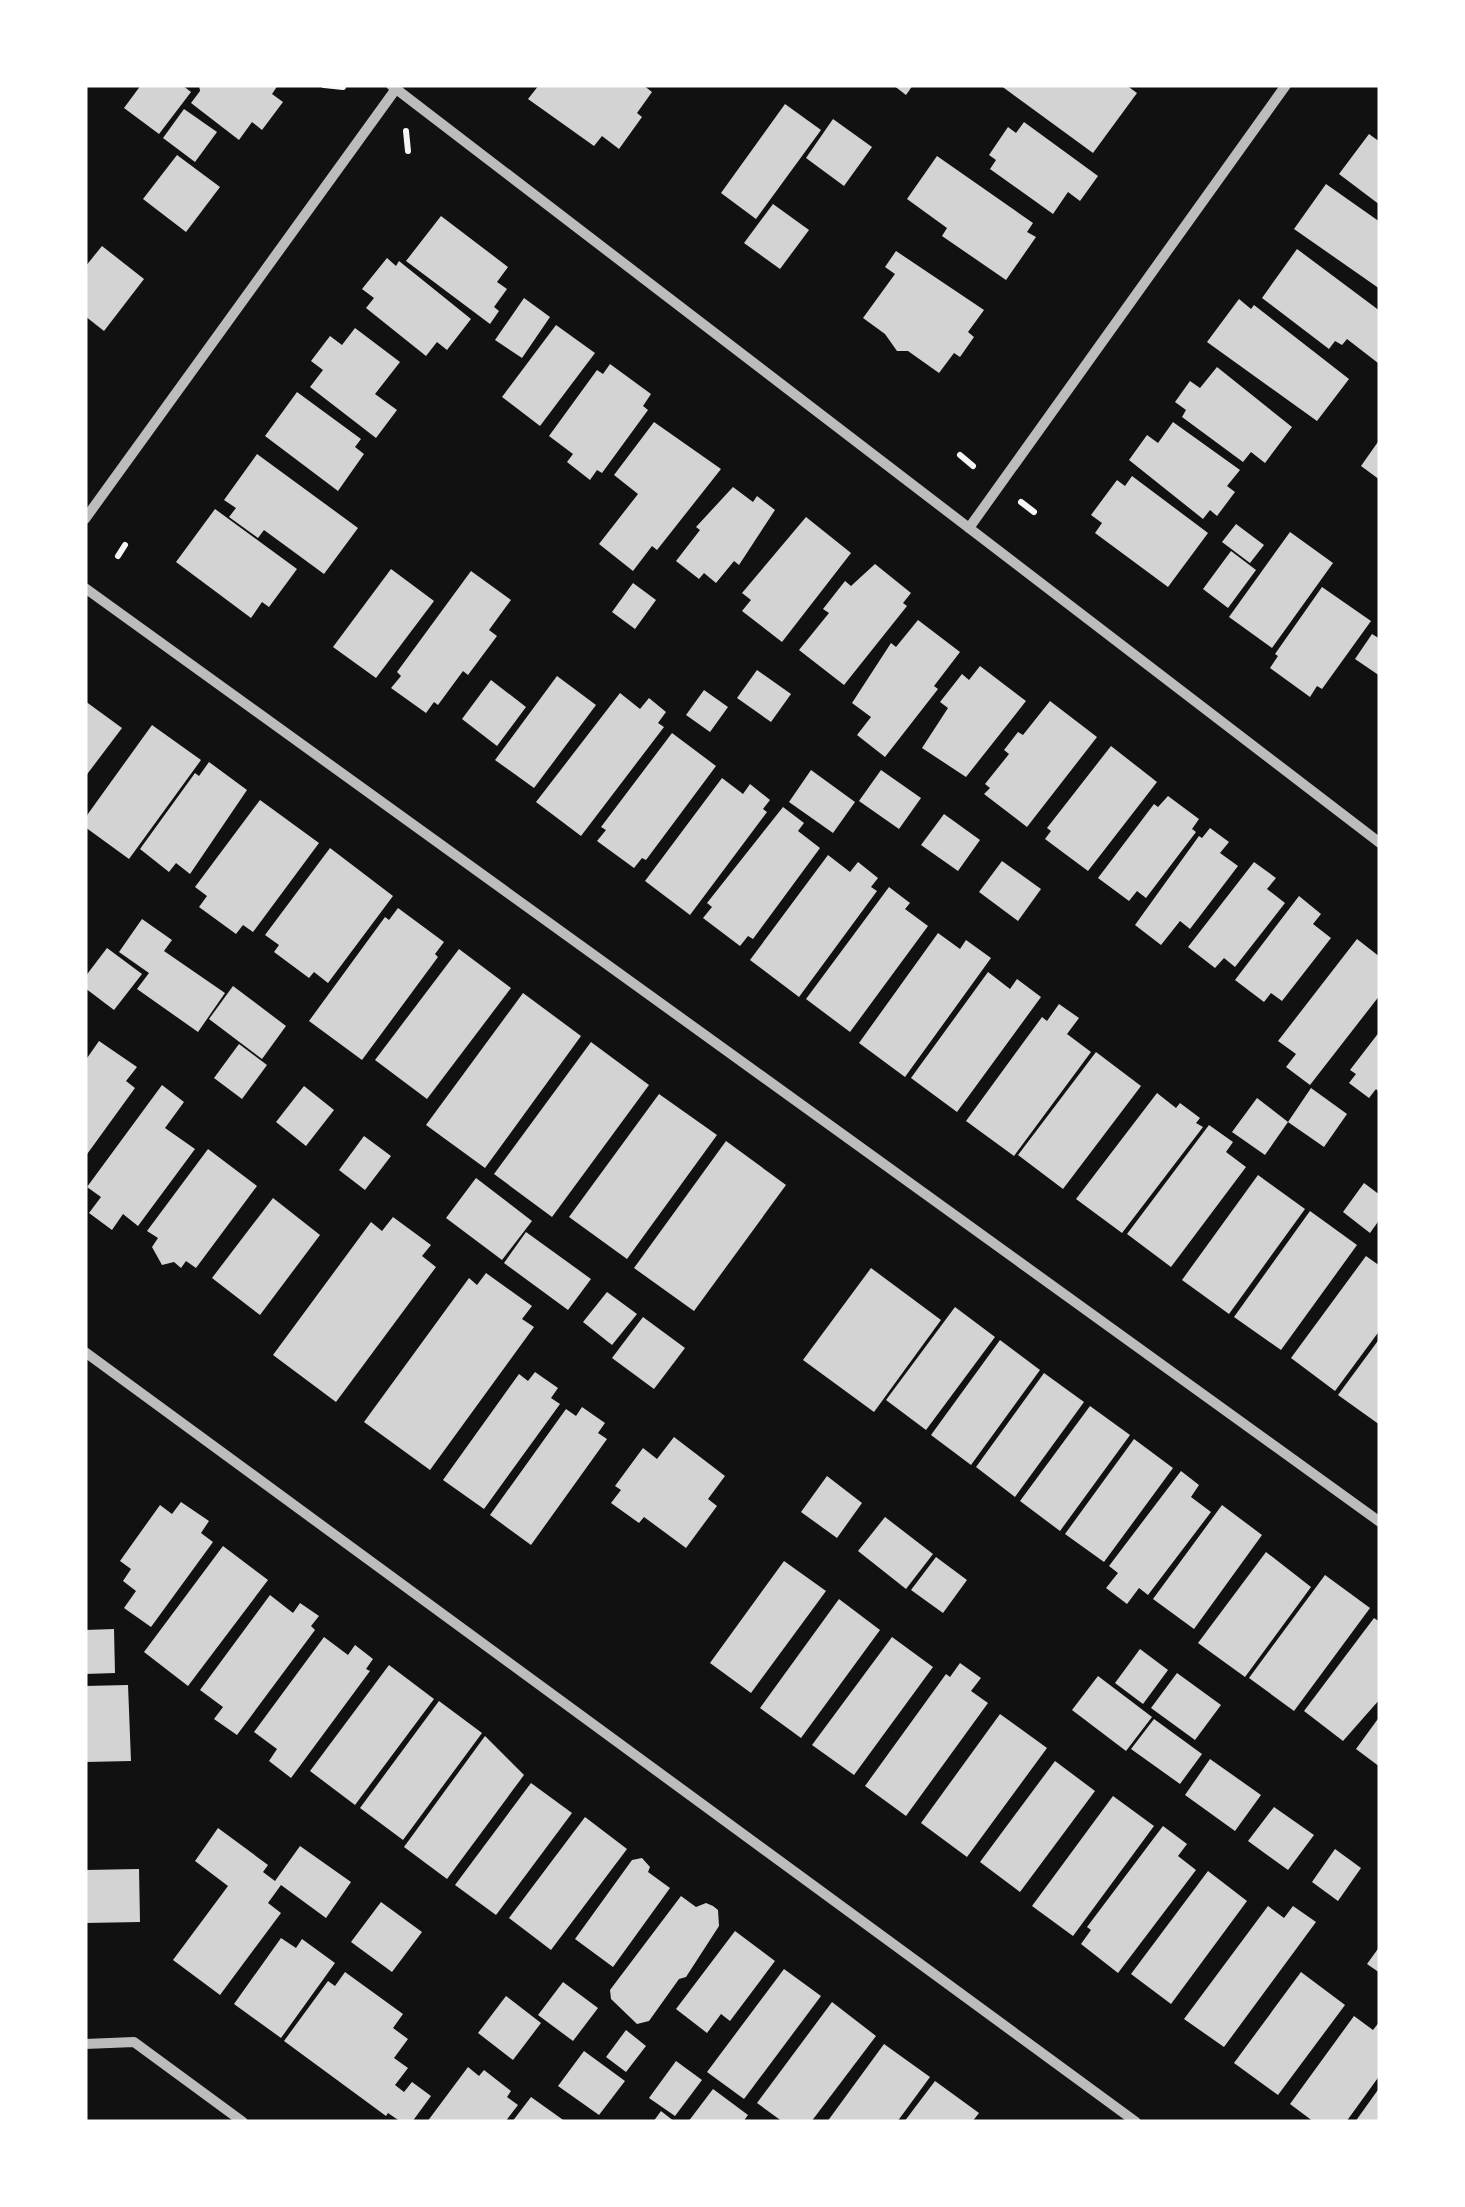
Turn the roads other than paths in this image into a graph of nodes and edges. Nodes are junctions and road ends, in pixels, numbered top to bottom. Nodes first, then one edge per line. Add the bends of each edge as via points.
1 (1286, 85) edge
2 (395, 86) edge
3 (85, 518) edge
4 (969, 528) junction
5 (85, 588) edge
6 (1380, 843) edge
7 (85, 1352) edge
8 (1380, 1522) edge
9 (85, 2044) edge
10 (243, 2122) edge
11 (1136, 2122) edge

1 - 4 street
2 - 3 street
2 - 4 street
4 - 6 street
5 - 8 street
7 - 11 street
9 - 10 street via 134,2042

